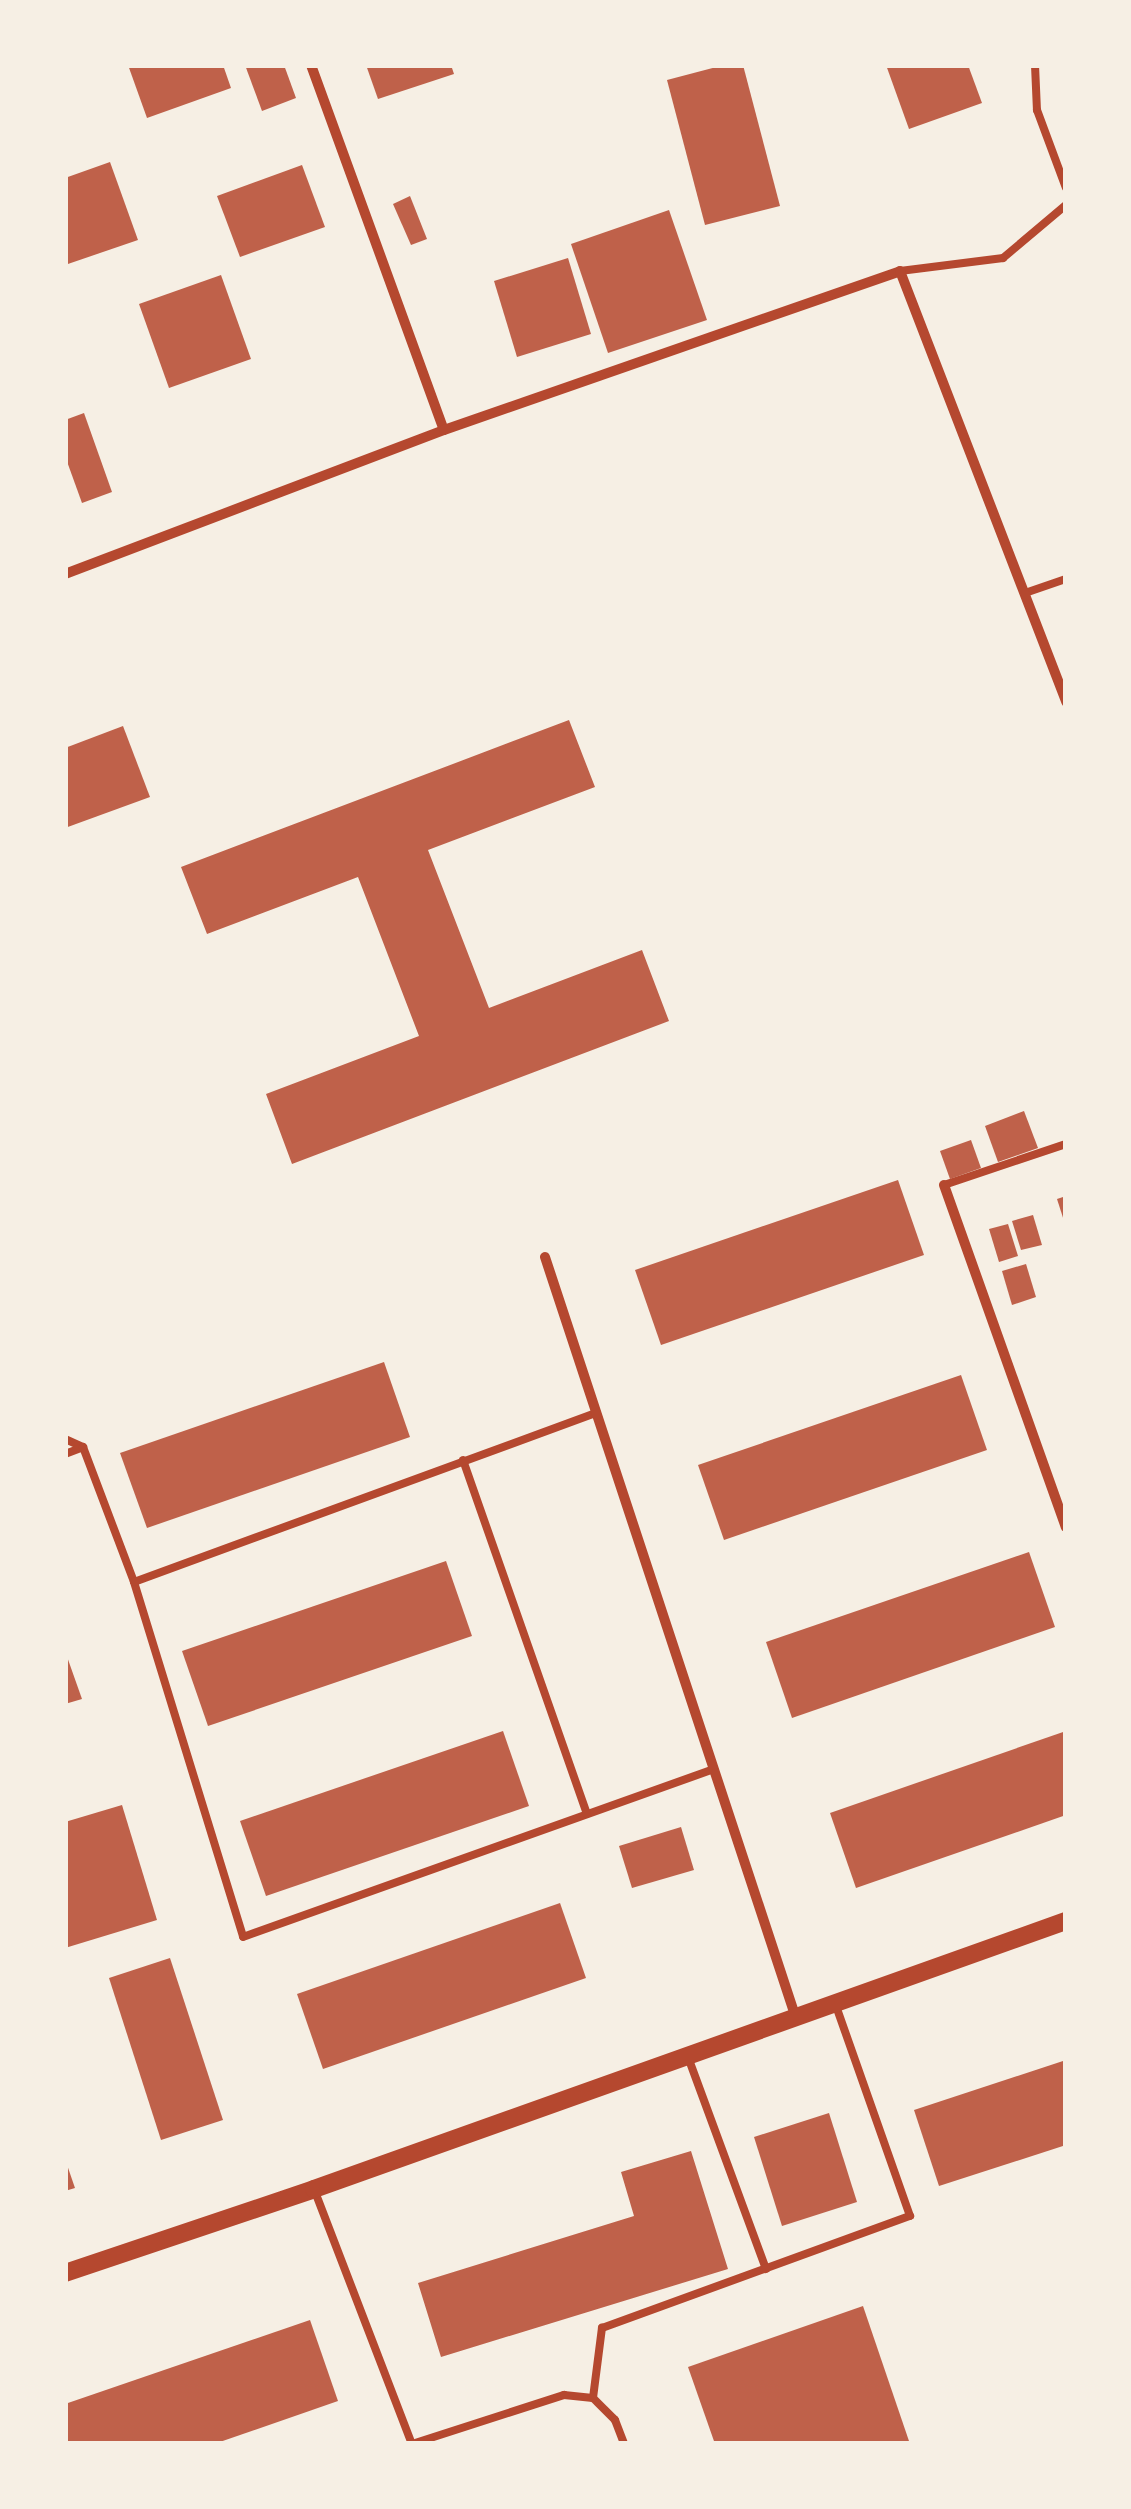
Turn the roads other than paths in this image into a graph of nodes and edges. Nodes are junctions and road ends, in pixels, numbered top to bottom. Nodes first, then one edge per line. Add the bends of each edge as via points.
1 (311, 65) edge
2 (1035, 65) edge
3 (1066, 188) edge
4 (1066, 205) edge
5 (900, 271) junction
6 (444, 430) junction
7 (65, 574) edge
8 (1066, 579) edge
9 (1025, 593) junction
10 (1066, 702) edge
11 (1066, 1144) edge
12 (944, 1185) joint
13 (545, 1257) dead end
14 (597, 1413) junction
15 (65, 1439) edge
16 (83, 1448) junction
17 (65, 1454) edge
18 (463, 1460) junction
19 (1066, 1527) edge
20 (134, 1582) junction
21 (714, 1769) junction
22 (587, 1814) junction
23 (1066, 1921) edge
24 (835, 2003) junction
25 (796, 2018) junction
26 (688, 2056) junction
27 (314, 2190) junction
28 (766, 2269) junction
29 (65, 2273) edge
30 (593, 2398) junction
31 (624, 2444) edge

1 - 6 street
2 - 3 lane via 1037,110
4 - 5 lane via 1003,258
5 - 6 street
5 - 9 street
6 - 7 street
8 - 9 lane
9 - 10 street
11 - 12 lane
12 - 19 street
13 - 14 street
14 - 18 lane
14 - 21 street
15 - 16 lane
16 - 17 lane
16 - 20 lane
18 - 20 lane
18 - 22 lane
20 - 22 lane via 244,1938
21 - 22 lane
21 - 25 street
23 - 24 street
24 - 25 street
24 - 28 lane via 910,2216
25 - 26 street
26 - 27 street
26 - 28 lane
27 - 29 street
27 - 30 lane via 412,2444 564,2395
28 - 30 lane via 602,2328
30 - 31 lane via 615,2420

